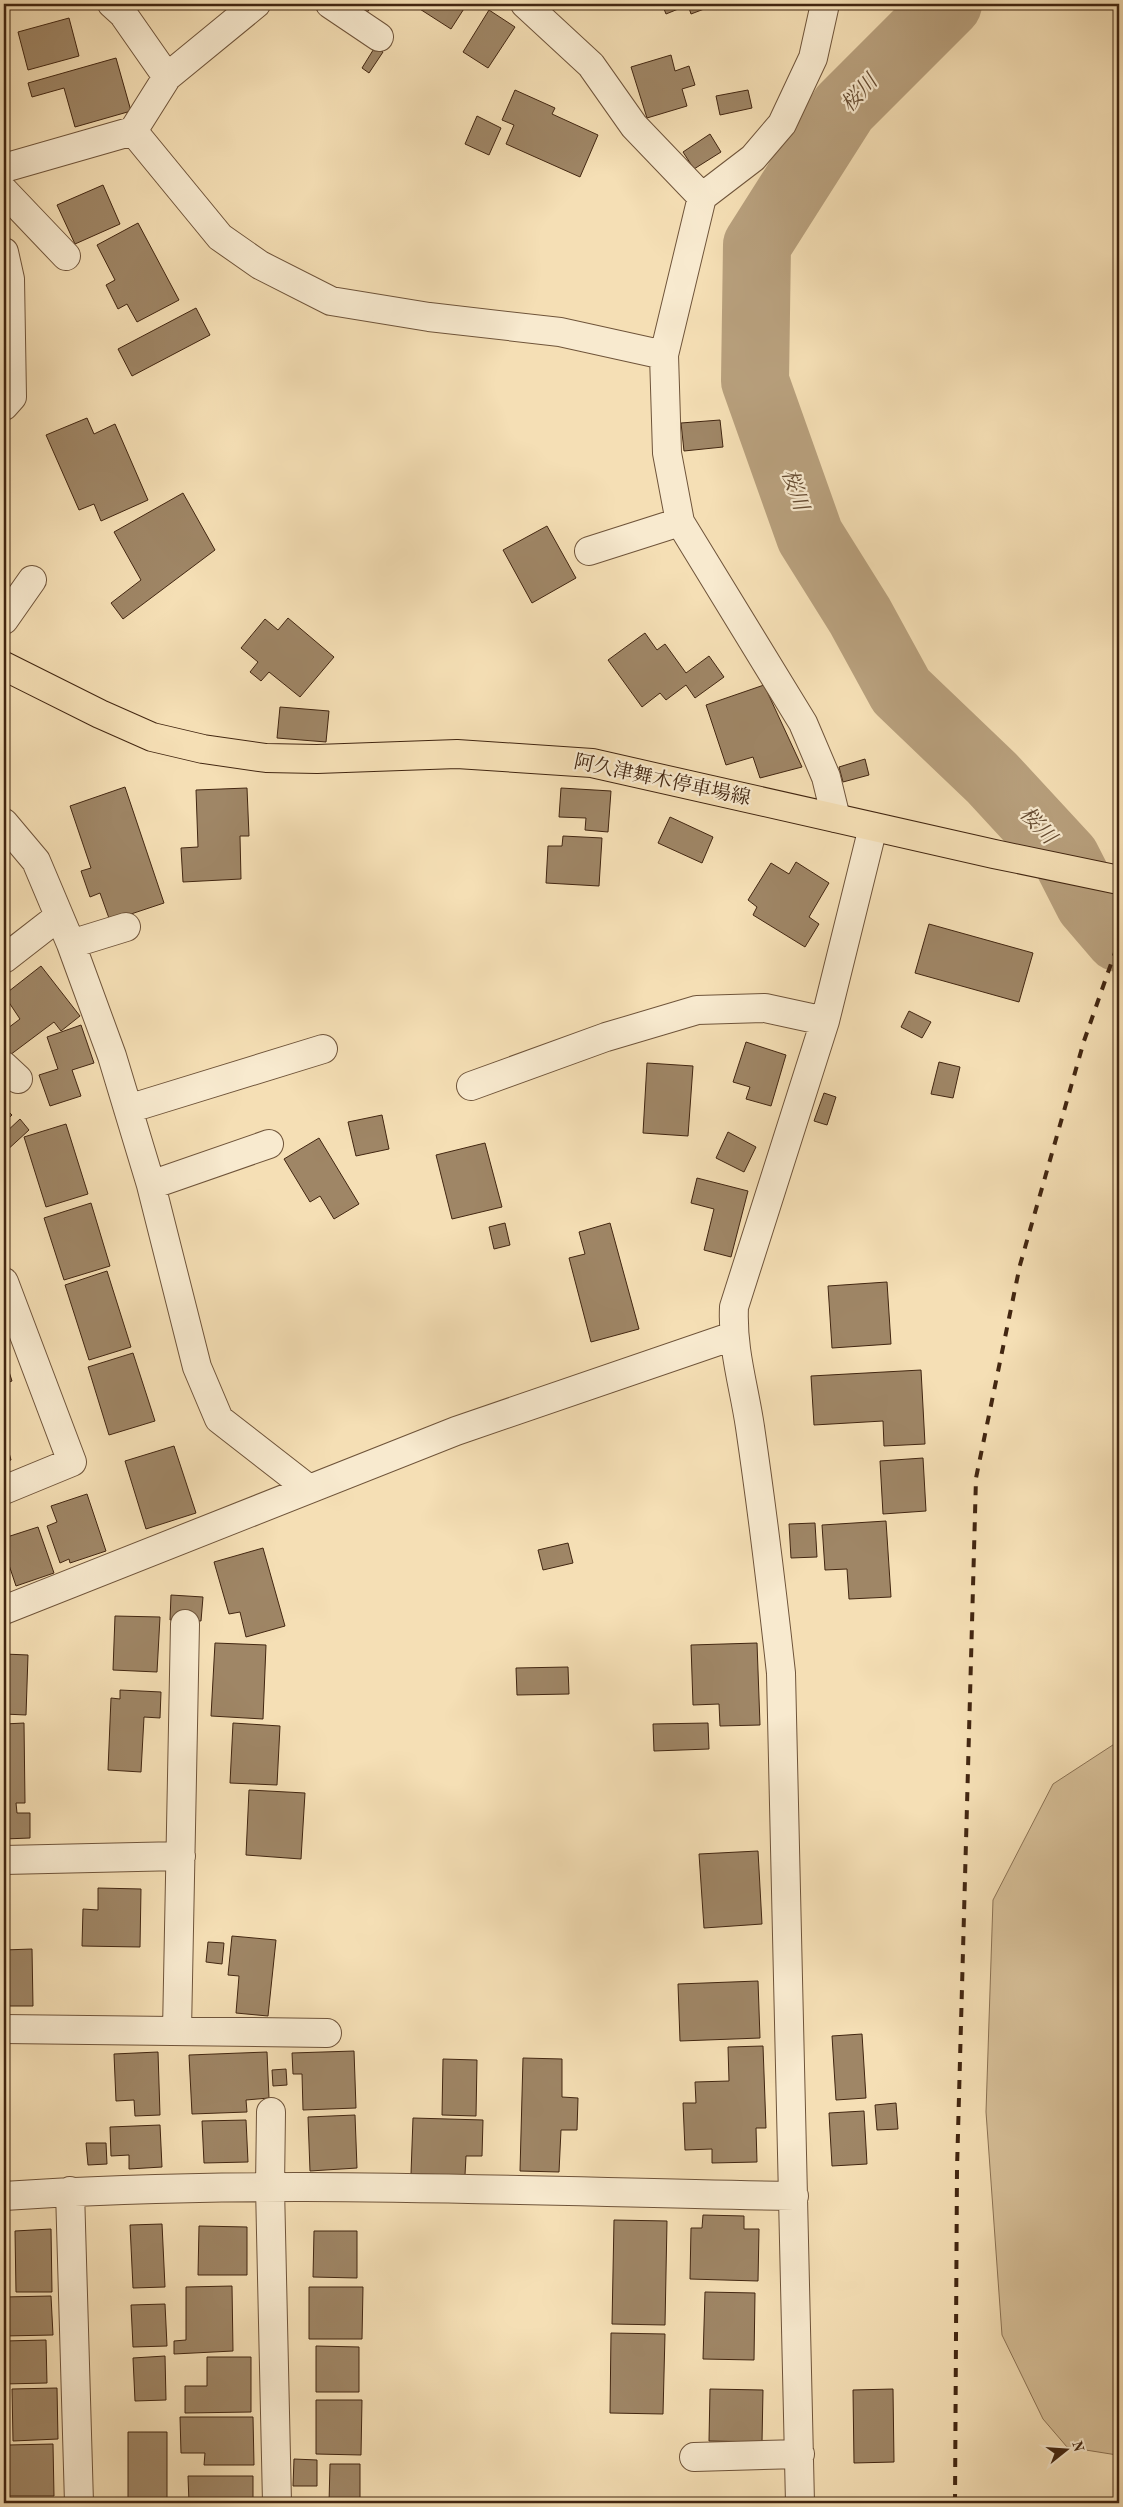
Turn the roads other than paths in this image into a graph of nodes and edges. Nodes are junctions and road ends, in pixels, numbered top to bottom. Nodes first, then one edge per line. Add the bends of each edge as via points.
1 (112, 4) edge
2 (256, 4) edge
3 (330, 4) edge
4 (825, 4) edge
5 (540, 9) edge
6 (379, 36) dead end
7 (167, 77) junction
8 (133, 131) junction
9 (4, 168) edge
10 (4, 191) edge
11 (702, 197) junction
12 (4, 252) edge
13 (66, 256) dead end
14 (664, 355) junction
15 (4, 406) edge
16 (680, 522) junction
17 (589, 551) dead end
18 (32, 580) dead end
19 (4, 620) edge
20 (4, 666) edge
21 (836, 818) junction
22 (4, 822) edge
23 (873, 827) junction
24 (1119, 880) edge
25 (58, 917) junction
26 (126, 927) dead end
27 (71, 944) junction
28 (4, 959) edge
29 (825, 1021) junction
30 (323, 1049) dead end
31 (471, 1086) dead end
32 (128, 1109) junction
33 (269, 1144) dead end
34 (151, 1185) junction
35 (4, 1286) edge
36 (733, 1336) junction
37 (309, 1489) junction
38 (4, 1490) edge
39 (4, 1610) edge
40 (185, 1624) dead end
41 (181, 1856) junction
42 (4, 1860) edge
43 (4, 2029) edge
44 (177, 2031) junction
45 (327, 2033) dead end
46 (271, 2112) dead end
47 (270, 2187) junction
48 (70, 2191) junction
49 (4, 2196) edge
50 (794, 2196) junction
51 (800, 2454) junction
52 (694, 2457) dead end
53 (79, 2503) edge
54 (278, 2503) edge
55 (800, 2503) edge

1 - 7 street
2 - 7 street
3 - 6 street
4 - 11 street via 813,58 782,124 753,158
5 - 11 street via 591,65 634,126
7 - 8 street
8 - 9 street
8 - 14 street via 220,237 260,265 331,301 428,317 560,332
10 - 13 street
11 - 14 street
12 - 15 street via 10,279 12,397
14 - 16 street via 667,453
16 - 17 street
16 - 21 street via 802,723 826,777
18 - 19 street
20 - 21 main road, 阿久津舞木停車場線 via 152,736 203,749 266,758 457,754 592,763
21 - 23 main road, 阿久津舞木停車場線
22 - 25 street via 36,861
23 - 24 main road, 阿久津舞木停車場線
23 - 29 street
25 - 27 street
25 - 28 street
26 - 27 street
27 - 32 street
29 - 31 street via 765,1008 697,1010 606,1037
29 - 36 street via 734,1307
30 - 32 street
32 - 34 street
33 - 34 street
34 - 37 street via 197,1367 220,1419
35 - 38 street via 72,1462
36 - 37 street via 456,1431
36 - 50 street via 750,1426 781,1673
37 - 39 street
40 - 41 street
41 - 42 street
41 - 44 street
43 - 44 street
44 - 45 street
46 - 47 street
47 - 48 street
47 - 50 street
47 - 54 street
48 - 49 street
48 - 53 street
50 - 51 street
51 - 52 street
51 - 55 street

